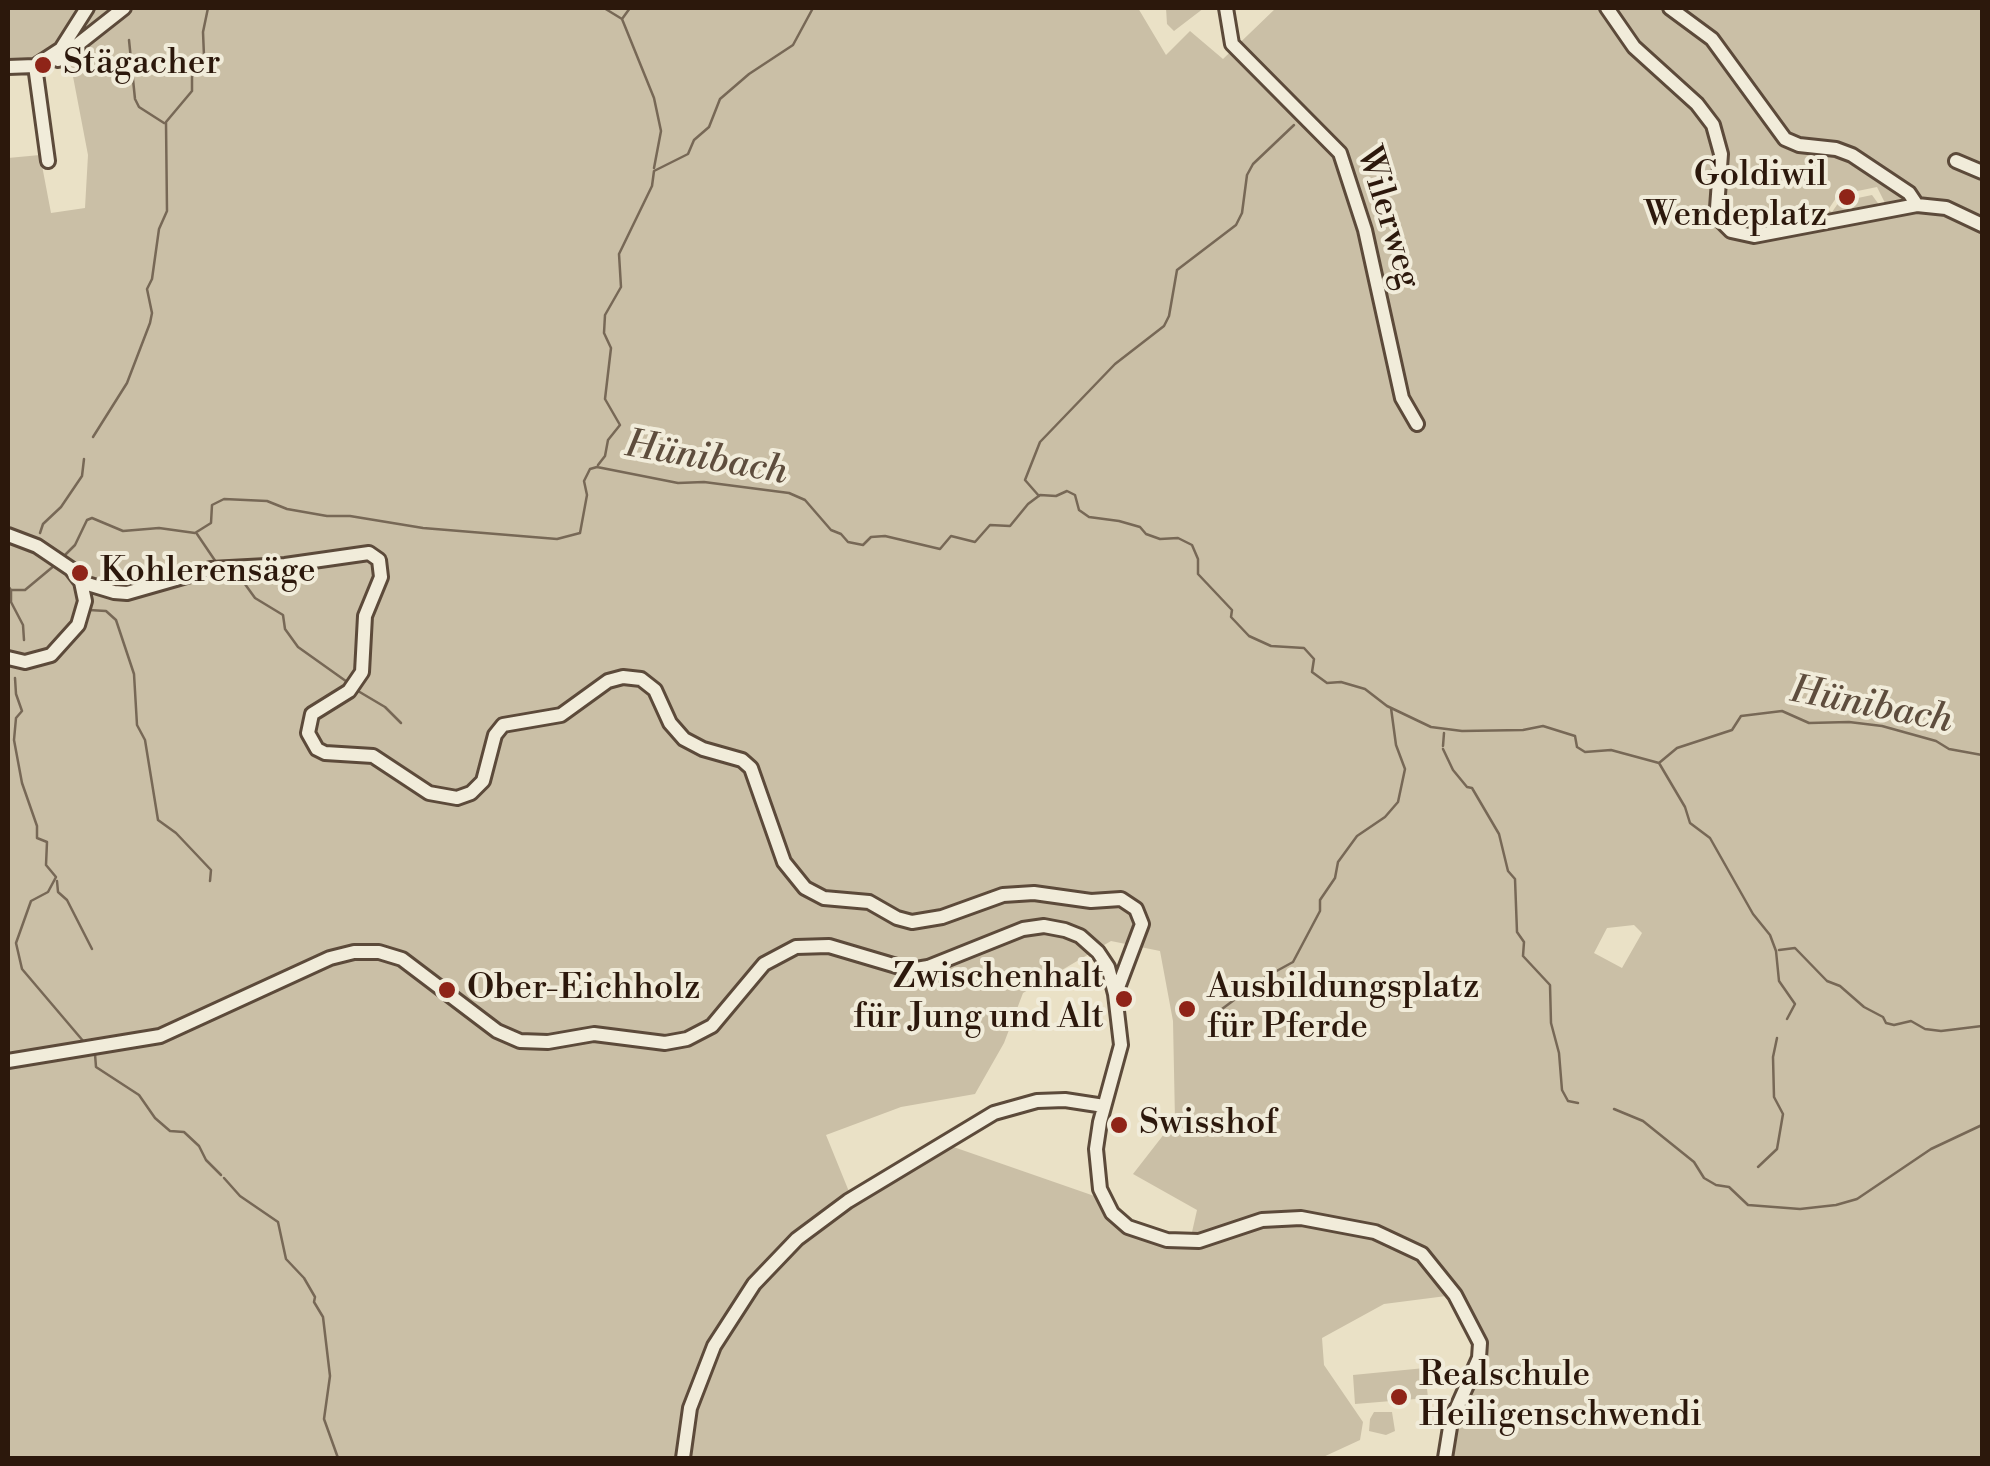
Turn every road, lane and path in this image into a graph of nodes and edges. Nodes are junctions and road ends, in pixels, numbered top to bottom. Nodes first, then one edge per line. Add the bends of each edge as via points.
1 (87, 8) edge
2 (124, 8) edge
3 (1226, 8) edge
4 (1606, 8) edge
5 (1670, 8) edge
6 (39, 64) junction
7 (8, 67) edge
8 (48, 161) dead end
9 (1956, 161) dead end
10 (1982, 172) edge
11 (1917, 205) junction
12 (1982, 224) edge
13 (1417, 424) dead end
14 (8, 535) edge
15 (81, 582) junction
16 (8, 658) edge
17 (1115, 994) junction
18 (8, 1061) edge
19 (1104, 1106) junction
20 (684, 1458) edge
21 (1445, 1458) edge

1 - 6 street via 70,38
2 - 6 street via 73,51 48,66
3 - 13 street, Wilerweg via 1232,44 1340,153 1365,230 1402,398
4 - 11 street via 1634,47 1712,126 1721,154 1717,208 1731,231 1754,236
5 - 11 street via 1712,38 1785,138 1852,155
6 - 7 street
6 - 8 street
9 - 10 street
11 - 12 street via 1946,208
14 - 15 street via 37,546
15 - 16 street via 84,609 65,642 35,661
15 - 17 street via 127,593 210,569 369,553 379,560 381,576 365,616 362,672 349,691 312,714 308,733 317,749 372,756 429,794 458,798 483,781 494,735 504,724 561,715 608,681 641,679 656,690 684,738 751,768 788,871 818,896 869,902 912,922 1020,893 1117,899 1134,906 1140,932
17 - 18 street via 1098,952 1058,928 1023,929 910,970 812,945 770,959 712,1026 687,1039 654,1043 588,1034 528,1042 497,1031 409,963 363,951 330,958 160,1036
17 - 19 street via 1121,1044
19 - 20 street via 1037,1101 994,1113 797,1239 754,1284 714,1346 690,1408
19 - 21 street via 1097,1144 1100,1188 1116,1218 1138,1232 1199,1241 1262,1220 1301,1218 1375,1232 1430,1261 1471,1322 1480,1348 1451,1421

